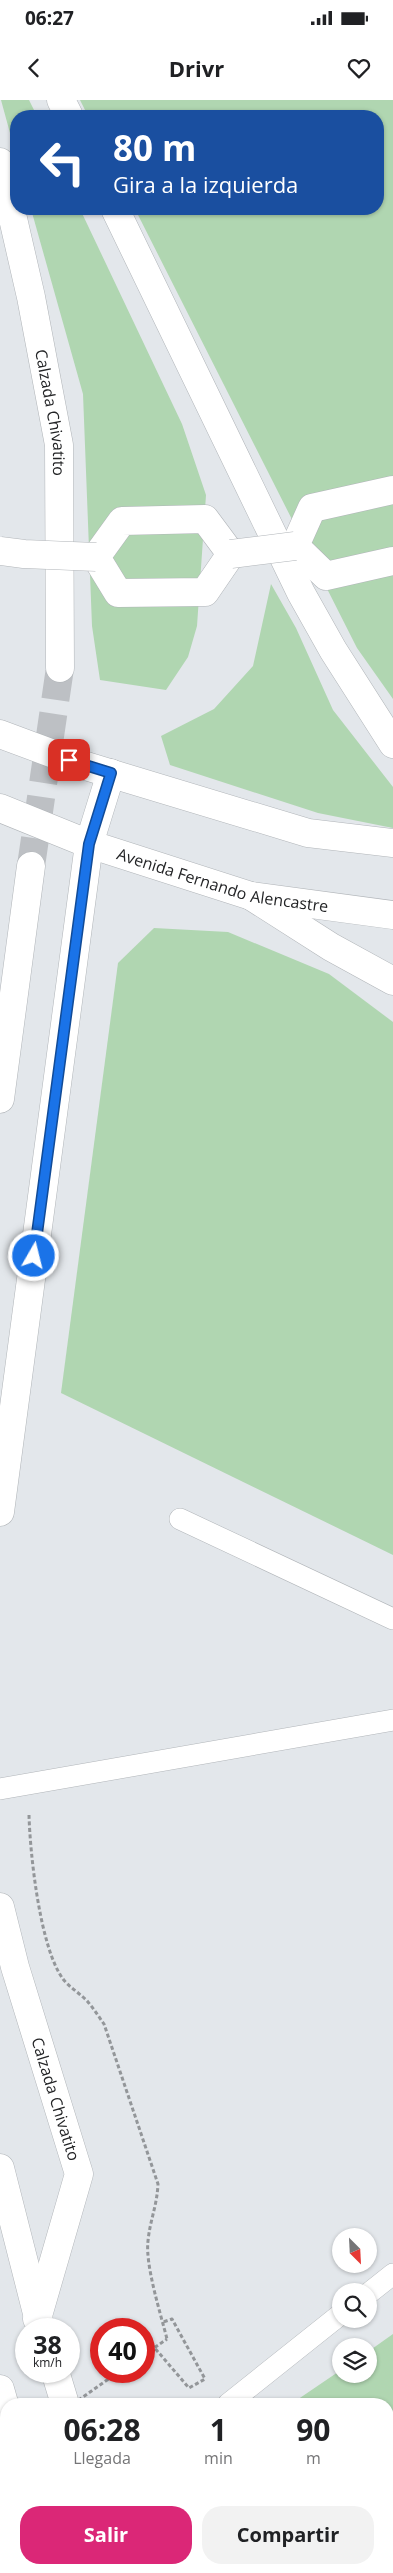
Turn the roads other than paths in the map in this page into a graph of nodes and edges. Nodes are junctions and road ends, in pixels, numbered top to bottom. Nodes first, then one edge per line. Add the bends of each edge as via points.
1 (0, 162) edge
2 (10, 206) edge
3 (12, 215) edge
4 (118, 215) edge
5 (393, 490) edge
6 (295, 546) junction
7 (0, 551) edge
8 (231, 554) junction
9 (96, 557) junction
10 (393, 561) edge
11 (60, 668) tunnel mouth
12 (0, 734) edge
13 (393, 744) edge
14 (111, 773) junction
15 (0, 808) edge
16 (393, 843) edge
17 (89, 844) junction
18 (32, 866) tunnel mouth
19 (251, 896) junction
20 (393, 915) edge
21 (393, 981) edge
22 (0, 1099) edge
23 (0, 1512) edge
24 (180, 1519) dead end
25 (393, 1619) edge
26 (393, 1720) edge
27 (0, 1789) edge
28 (0, 1907) edge
29 (0, 2168) edge
30 (393, 2274) edge
31 (377, 2287) edge
32 (38, 2318) edge
33 (41, 2318) edge
34 (332, 2321) edge
35 (59, 2383) edge
36 (64, 2398) edge
37 (236, 2398) edge

1 - 2 street, Calzada Chivatito
3 - 11 street, Calzada Chivatito via 59,445
4 - 13 street via 301,593
5 - 6 street via 312,508
6 - 8 street, bridge
6 - 10 street via 326,576
7 - 9 street, bridge
8 - 9 street via 205,519 122,521
8 - 9 street via 205,592 118,593
12 - 14 street
14 - 16 street via 308,833
14 - 17 street
15 - 17 street, Avenida Fernando Alencastre
17 - 19 street, Avenida Fernando Alencastre
17 - 23 street
18 - 22 street
19 - 20 street, Avenida Fernando Alencastre
19 - 21 street
24 - 25 lane
26 - 27 lane
28 - 33 street, Calzada Chivatito via 15,1968 79,2174
29 - 32 street, Calzada Chivatito
30 - 31 lane
34 - 37 lane
35 - 36 street

